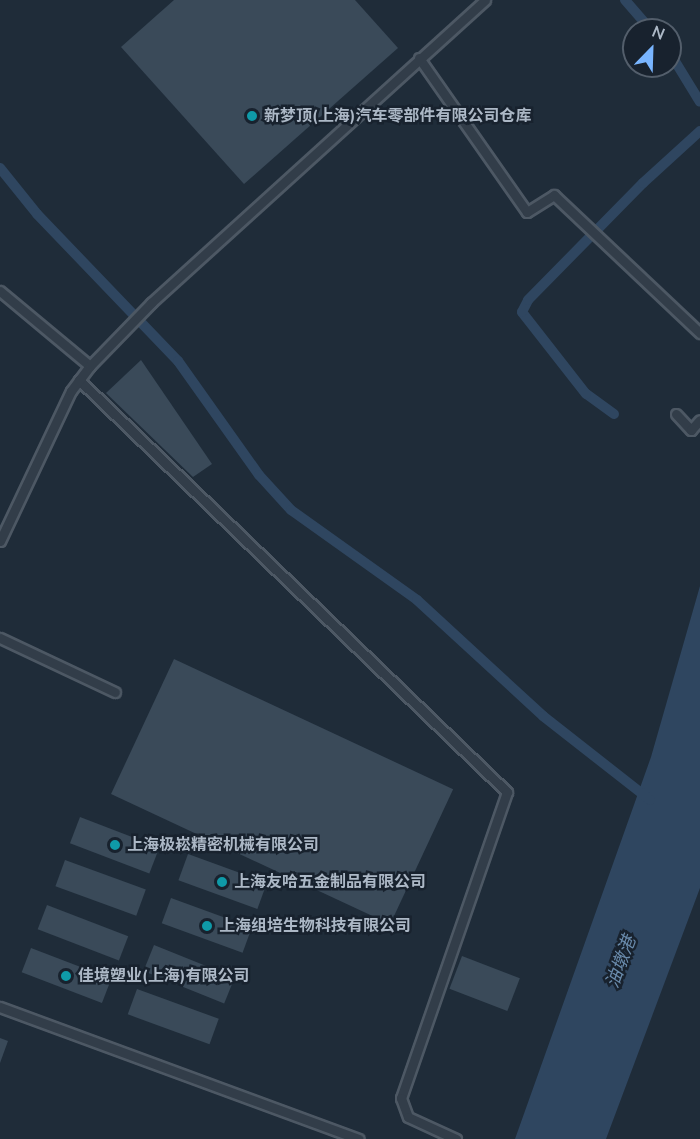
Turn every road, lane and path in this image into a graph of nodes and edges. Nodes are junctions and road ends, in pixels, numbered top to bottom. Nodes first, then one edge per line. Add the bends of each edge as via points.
1 (485, 0) edge
2 (419, 58) junction
3 (0, 291) edge
4 (700, 333) edge
5 (90, 366) junction
6 (79, 380) junction
7 (676, 414) dead end
8 (700, 420) edge
9 (0, 541) edge
10 (0, 638) edge
11 (115, 692) dead end
12 (0, 1006) edge
13 (358, 1139) edge
14 (456, 1139) edge

1 - 2 street
2 - 4 street via 527,212 554,195
2 - 5 street via 151,303
3 - 5 street
5 - 6 street
6 - 9 street
6 - 14 street via 507,792 401,1098 408,1117
7 - 8 street via 691,430
10 - 11 street
12 - 13 street

